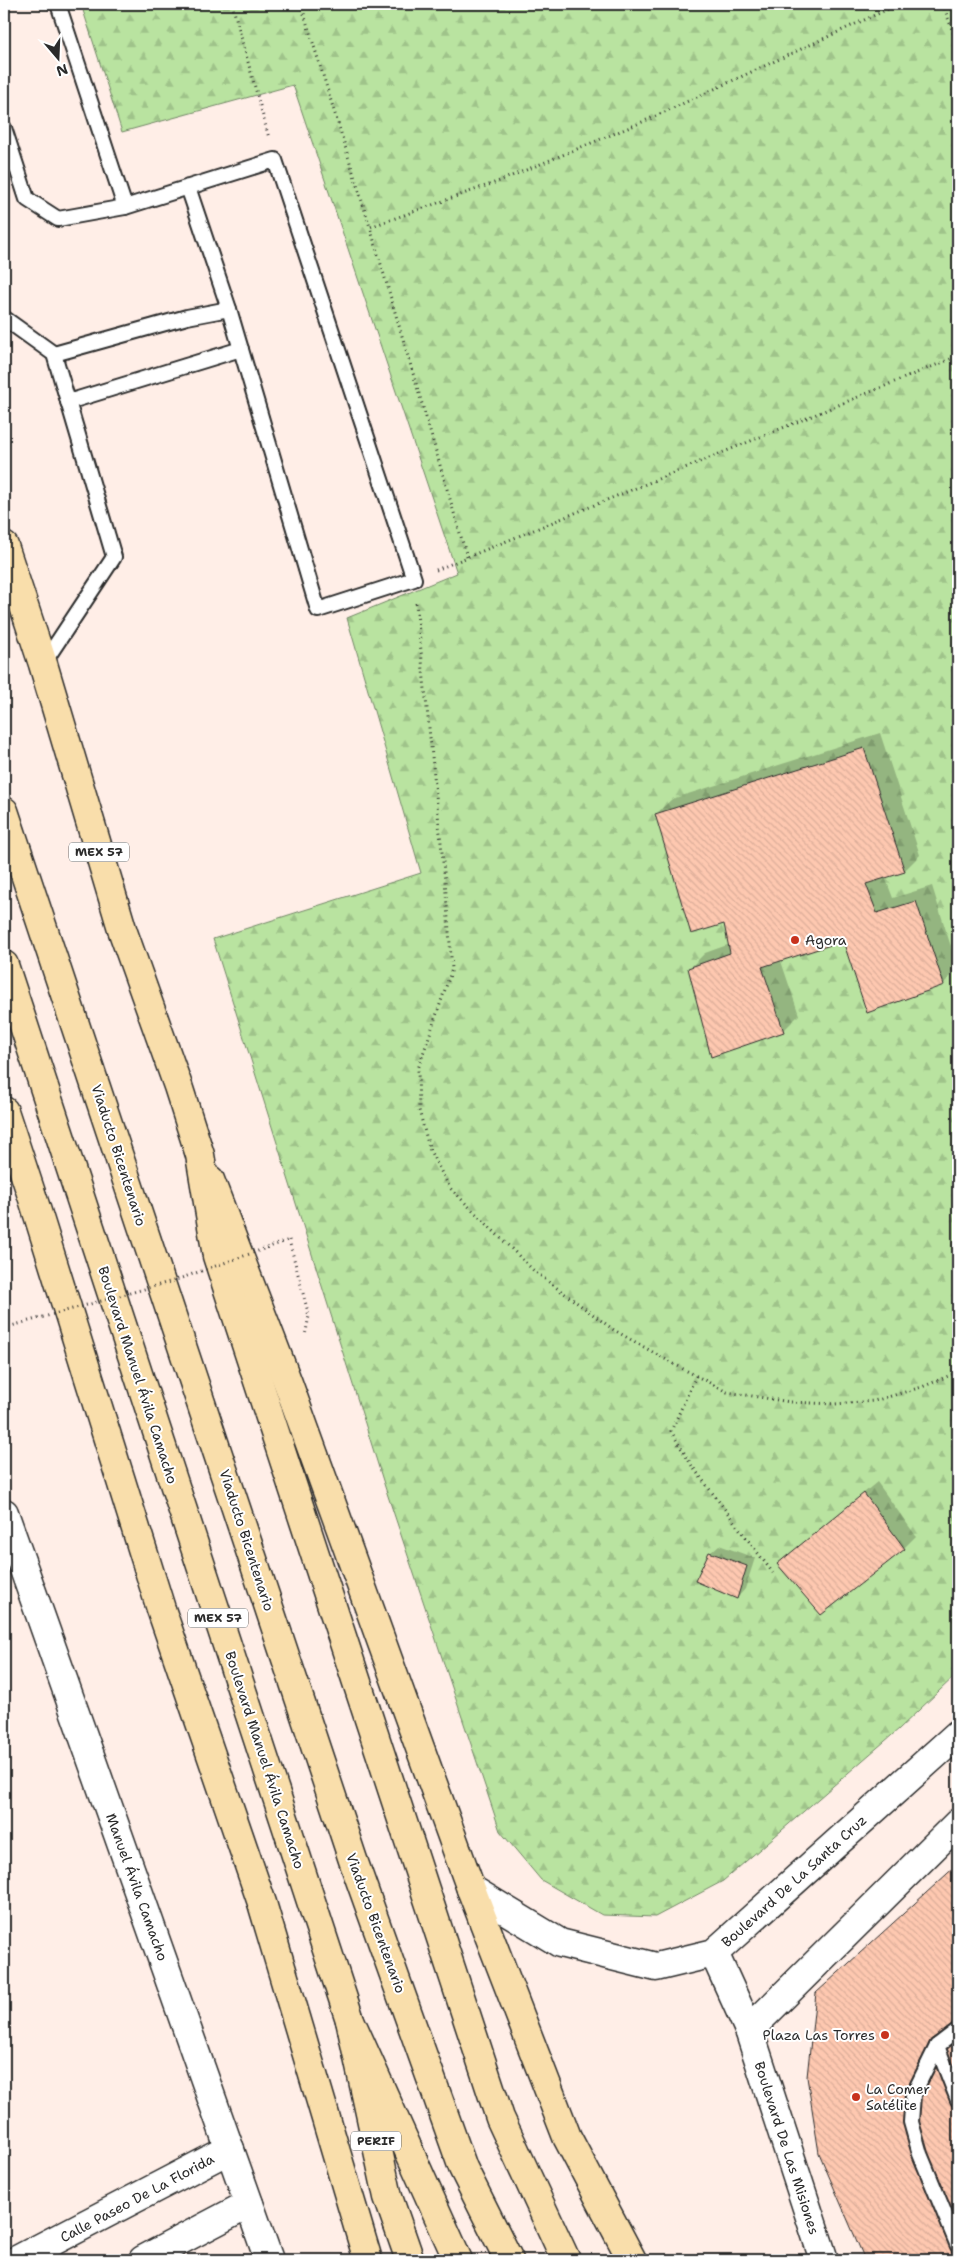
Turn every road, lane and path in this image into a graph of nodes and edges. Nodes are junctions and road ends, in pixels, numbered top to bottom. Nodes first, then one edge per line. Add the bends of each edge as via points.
1 (58, 4) edge
2 (232, 4) edge
3 (301, 4) edge
4 (899, 4) edge
5 (943, 4) edge
6 (958, 46) edge
7 (4, 128) edge
8 (276, 160) junction
9 (188, 187) junction
10 (124, 207) junction
11 (370, 227) junction
12 (229, 309) junction
13 (4, 318) edge
14 (241, 349) junction
15 (54, 354) junction
16 (958, 356) edge
17 (68, 402) junction
18 (4, 546) edge
19 (467, 557) junction
20 (414, 579) junction
21 (43, 664) junction
22 (4, 811) edge
23 (4, 965) edge
24 (4, 1110) edge
25 (200, 1155) junction
26 (309, 1316) dead end
27 (4, 1328) edge
28 (958, 1372) edge
29 (696, 1376) junction
30 (4, 1513) edge
31 (773, 1573) dead end
32 (958, 1734) edge
33 (958, 1823) edge
34 (471, 1889) junction
35 (714, 1953) junction
36 (350, 2020) junction
37 (749, 2030) junction
38 (958, 2030) edge
39 (936, 2046) junction
40 (958, 2100) edge
41 (230, 2149) junction
42 (248, 2204) junction
43 (958, 2246) edge
44 (17, 2260) edge
45 (143, 2260) edge
46 (270, 2260) edge
47 (368, 2260) edge
48 (410, 2260) edge
49 (458, 2260) edge
50 (509, 2260) edge
51 (566, 2260) edge
52 (632, 2260) edge
53 (824, 2260) edge

1 - 10 lane
2 - 8 path
3 - 11 path
4 - 11 path via 647,120 497,182
5 - 6 path
7 - 10 lane via 28,199 58,219
8 - 9 lane
8 - 20 lane
9 - 10 lane
9 - 12 lane
11 - 19 path
12 - 14 lane
12 - 15 lane via 187,317
13 - 15 lane
14 - 17 lane
14 - 20 lane via 318,610
15 - 17 lane
16 - 19 path
17 - 21 lane via 114,556
18 - 21 main road, MEX 57
19 - 20 path
20 - 29 path via 452,969 418,1069 419,1110 430,1151 450,1188 534,1271 614,1330
21 - 25 main road, MEX 57 via 123,932
22 - 50 main road, Viaducto Bicentenario via 353,1860 463,2168
23 - 36 main road, Boulevard Manuel Ávila Camacho / MEX 57
24 - 47 main road via 161,1609 262,1903
25 - 34 main road via 288,1383
25 - 51 main road, MEX 57 via 217,1256 500,2118
26 - 27 path, bridge via 288,1240 173,1282
28 - 29 path via 874,1401 835,1404 790,1402 727,1392
29 - 31 path via 671,1431 692,1466
30 - 41 main road, Manuel Ávila Camacho
32 - 35 main road, Boulevard De La Santa Cruz
33 - 37 main road
34 - 35 main road, Boulevard De La Santa Cruz via 560,1943 656,1967
34 - 52 main road via 567,2137
35 - 37 main road, Boulevard De Las Misiones
36 - 48 main road, PERIF via 388,2197
36 - 49 main road, Boulevard Manuel Ávila Camacho / MEX 57
37 - 53 main road, Boulevard De Las Misiones
38 - 39 lane
39 - 40 lane
39 - 43 lane via 913,2095 911,2122 920,2154
41 - 42 main road, Manuel Ávila Camacho
41 - 44 main road, Calle Paseo De La Florida
42 - 45 main road
42 - 46 main road, Manuel Ávila Camacho

